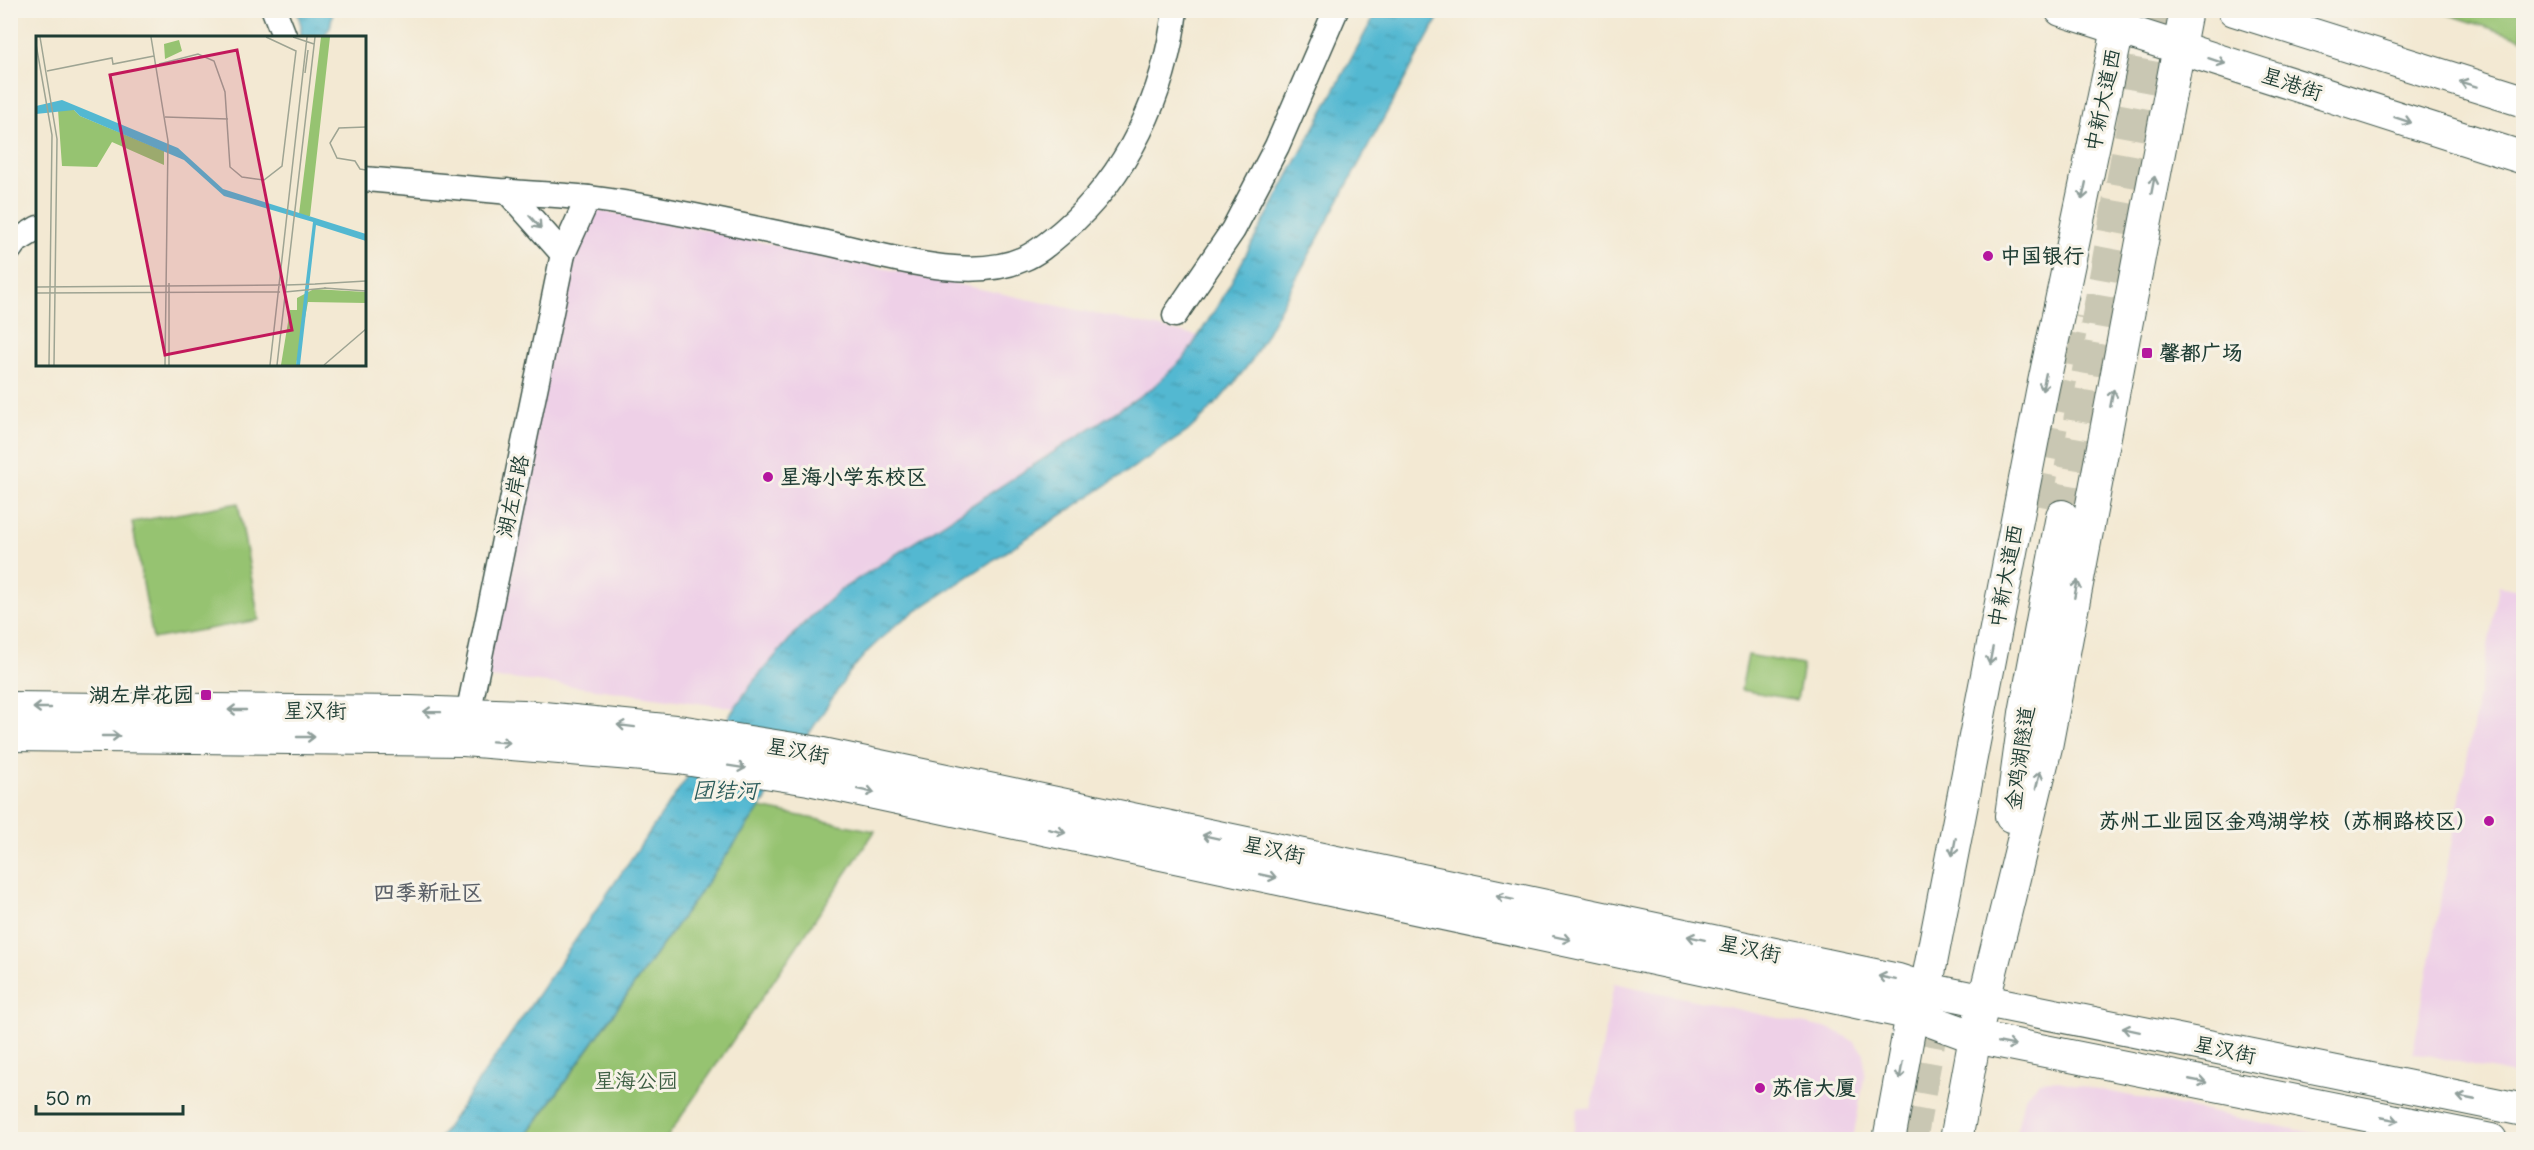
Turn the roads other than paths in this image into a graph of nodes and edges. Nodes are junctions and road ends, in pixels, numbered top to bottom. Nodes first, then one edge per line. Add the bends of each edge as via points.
1 (274, 10) edge
2 (1175, 10) edge
3 (1336, 10) edge
4 (2061, 10) edge
5 (2186, 10) edge
6 (2234, 10) edge
7 (2120, 19) edge
8 (284, 36) edge
9 (2178, 48) junction
10 (2523, 101) edge
11 (2523, 158) edge
12 (366, 179) edge
13 (507, 191) junction
14 (588, 198) junction
15 (36, 229) edge
16 (10, 249) edge
17 (563, 254) junction
18 (1175, 315) dead end
19 (2062, 516) tunnel mouth
20 (10, 708) edge
21 (466, 726) junction
22 (10, 735) edge
23 (1984, 1000) junction
24 (1919, 1001) junction
25 (1975, 1037) junction
26 (2523, 1110) edge
27 (1889, 1140) edge
28 (1956, 1140) edge
29 (2491, 1140) edge

1 - 8 street
2 - 14 street via 1171,42 1155,96 1138,137 1115,174 1082,214 1044,247 1015,262 977,268 929,266
3 - 18 street via 1277,146 1233,230
4 - 7 main road, 星港街
5 - 9 main road
10 -> 6 main road
7 - 9 main road, 星港街
7 -> 24 main road, 中新大道西
9 -> 11 main road, 星港街
23 -> 9 main road via 2046,747
12 - 13 street
13 - 14 street
13 -> 17 street
14 - 17 street, 湖左岸路
15 - 16 street
17 - 21 street, 湖左岸路
19 - 23 main road, 金鸡湖隧道 via 2025,713
21 -> 20 main road, 星汉街
22 -> 21 main road, 星汉街
21 - 24 main road, 星汉街 via 682,745 811,766 1898,980
23 - 24 main road, 星汉街
23 - 25 main road
26 -> 23 main road, 星汉街
24 - 25 main road, 星汉街
24 -> 27 main road, 中新大道西
25 - 28 main road
25 -> 29 main road, 星汉街

